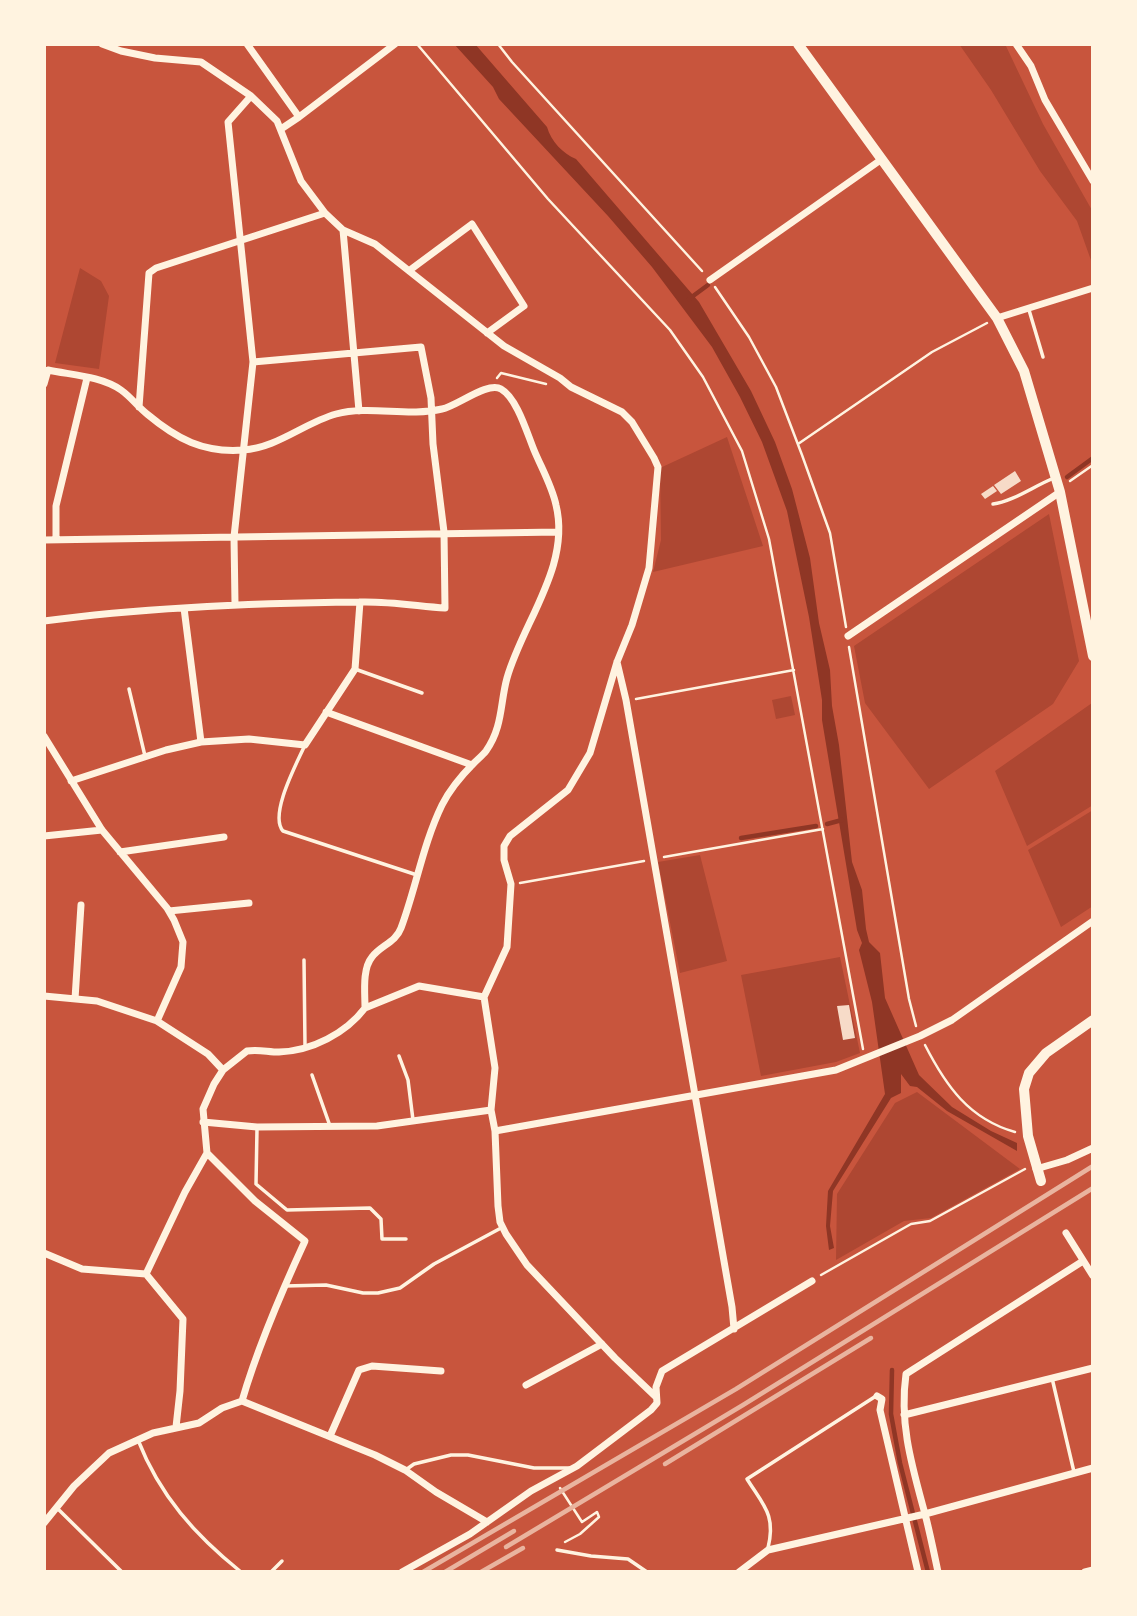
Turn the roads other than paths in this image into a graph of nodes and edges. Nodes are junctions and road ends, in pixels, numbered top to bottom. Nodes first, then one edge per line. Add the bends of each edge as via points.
1 (102, 44) edge
2 (247, 44) edge
3 (396, 44) edge
4 (798, 44) edge
5 (1016, 44) edge
6 (251, 96) junction
7 (299, 117) junction
8 (281, 129) junction
9 (882, 159) junction
10 (1093, 181) edge
11 (324, 213) junction
12 (343, 230) junction
13 (241, 240) junction
14 (410, 270) junction
15 (710, 281) road end
16 (1093, 288) edge
17 (1029, 308) junction
18 (997, 318) junction
19 (486, 333) junction
20 (352, 354) junction
21 (1043, 357) dead end
22 (253, 362) junction
23 (87, 378) junction
24 (44, 384) edge
25 (139, 407) junction
26 (359, 411) junction
27 (433, 411) junction
28 (245, 450) junction
29 (1056, 477) junction
30 (1060, 490) junction
31 (993, 504) dead end
32 (444, 532) junction
33 (558, 532) junction
34 (234, 537) junction
35 (44, 540) edge
36 (56, 540) junction
37 (360, 602) junction
38 (235, 604) junction
39 (184, 608) junction
40 (44, 621) edge
41 (848, 636) road end
42 (1093, 656) edge
43 (617, 662) junction
44 (355, 669) junction
45 (129, 689) dead end
46 (422, 693) dead end
47 (326, 712) junction
48 (44, 736) edge
49 (201, 742) junction
50 (304, 745) junction
51 (145, 756) junction
52 (472, 765) junction
53 (71, 781) junction
54 (102, 830) junction
55 (44, 836) edge
56 (223, 837) dead end
57 (120, 852) junction
58 (417, 875) junction
59 (249, 903) dead end
60 (81, 905) dead end
61 (169, 911) junction
62 (1093, 921) edge
63 (303, 960) dead end
64 (44, 996) edge
65 (484, 997) junction
66 (75, 999) junction
67 (365, 1008) junction
68 (1093, 1020) edge
69 (157, 1021) junction
70 (305, 1046) junction
71 (399, 1056) dead end
72 (223, 1070) junction
73 (312, 1076) dead end
74 (694, 1096) junction
75 (491, 1110) junction
76 (413, 1120) junction
77 (203, 1122) junction
78 (330, 1126) junction
79 (257, 1127) junction
80 (495, 1131) junction
81 (1093, 1148) edge
82 (207, 1153) junction
83 (1036, 1166) junction
84 (1041, 1181) dead end
85 (503, 1228) junction
86 (1066, 1233) dead end
87 (406, 1239) dead end
88 (44, 1253) edge
89 (1088, 1264) edge
90 (146, 1274) junction
91 (1093, 1276) edge
92 (813, 1281) dead end
93 (284, 1286) junction
94 (734, 1329) junction
95 (602, 1343) junction
96 (1093, 1368) edge
97 (441, 1371) dead end
98 (1052, 1378) junction
99 (526, 1385) dead end
100 (877, 1396) joint
101 (656, 1398) junction
102 (242, 1401) junction
103 (904, 1415) junction
104 (176, 1427) junction
105 (330, 1436) junction
106 (138, 1440) junction
107 (1093, 1468) edge
108 (572, 1469) junction
109 (405, 1470) junction
110 (1074, 1473) junction
111 (57, 1507) junction
112 (925, 1514) junction
113 (906, 1518) junction
114 (487, 1522) junction
115 (44, 1523) edge
116 (557, 1550) road end
117 (768, 1550) junction
118 (282, 1561) dead end
119 (1093, 1570) edge
120 (122, 1572) edge
121 (241, 1572) edge
122 (271, 1572) edge
123 (402, 1572) edge
124 (648, 1572) edge
125 (739, 1572) edge
126 (918, 1572) edge
127 (938, 1572) edge
128 (1085, 1572) edge

1 - 6 street via 155,58 201,62
2 - 7 street
3 - 7 street
4 - 9 street
5 - 10 street
6 - 8 street
6 - 13 street via 229,122
7 - 8 street
8 - 11 street via 296,171
9 - 15 street
9 - 18 street
11 - 12 street
11 - 13 street
12 - 14 street via 375,244
12 - 20 street
13 - 22 street
13 - 25 street via 149,273
14 - 19 street
14 - 19 street via 472,224 524,306
16 - 17 street
17 - 18 street
17 - 21 lane
18 - 29 street via 1024,371
19 - 43 street via 571,387 622,412 658,467 649,568
20 - 22 street
20 - 26 street
20 - 27 street via 421,347
22 - 28 street
23 - 24 street via 48,370
23 - 25 street via 121,390
23 - 36 street via 56,506
25 - 28 street via 179,439 197,446
26 - 27 street
26 - 28 street via 318,419
27 - 32 street
27 - 33 street via 491,386 501,389 517,407 557,505
28 - 34 street
29 - 30 street
29 - 31 lane
30 - 41 street
30 - 42 street
32 - 33 street
32 - 34 street
32 - 37 street via 445,608
33 - 52 street via 544,589 507,679 500,721 486,752
34 - 36 street
34 - 38 street
35 - 36 street
37 - 38 street
37 - 44 street
38 - 39 street
39 - 40 street
39 - 49 street
43 - 65 street via 581,772 568,790 510,836 504,846 511,884 507,947
43 - 74 street
44 - 46 lane
44 - 47 street
45 - 51 lane
47 - 50 street
47 - 52 street
48 - 53 street
49 - 50 street via 249,739
49 - 51 street
50 - 58 lane via 279,809 283,831
51 - 53 street
52 - 58 street via 443,804
53 - 54 street
54 - 55 street
54 - 57 street
56 - 57 street
57 - 61 street
58 - 67 street via 400,933 371,958
59 - 61 street
60 - 66 street
61 - 69 street via 183,942 181,967
62 - 74 street via 953,1020 920,1036 836,1070
63 - 70 lane
64 - 66 street
65 - 67 street via 419,986
65 - 75 street via 495,1068
66 - 69 street via 97,1001
67 - 70 street via 345,1030
68 - 83 street via 1046,1053 1029,1073 1024,1089
69 - 72 street via 208,1054
70 - 72 street via 281,1052 247,1051
71 - 76 lane via 408,1080
72 - 77 street via 203,1109
73 - 78 lane
74 - 80 street
74 - 94 street
75 - 76 street
75 - 80 street
76 - 78 street
77 - 79 street
77 - 82 street
78 - 79 street
79 - 87 lane via 256,1184 287,1210 370,1208 381,1219 382,1239
80 - 85 street
81 - 83 street via 1067,1160
82 - 90 street
82 - 93 street via 305,1241
83 - 84 street
85 - 93 lane via 400,1288 363,1293 326,1285
85 - 95 street via 527,1265
86 - 89 street
88 - 90 street via 82,1269
89 - 91 street
89 - 103 street via 906,1374
90 - 104 street via 183,1319
92 - 94 street
93 - 102 street
94 - 101 street via 662,1371
95 - 99 street
95 - 101 street
96 - 98 street
97 - 105 street via 372,1366 359,1370
98 - 103 street
98 - 110 lane
100 - 113 street via 882,1399 880,1410
100 - 117 lane via 747,1479 772,1524
101 - 108 street via 651,1410
102 - 104 street via 199,1423
102 - 105 street
103 - 112 street via 911,1469
104 - 106 street
105 - 109 street
106 - 111 street via 99,1460
106 - 121 lane via 185,1521
107 - 110 street
108 - 109 lane via 451,1455
108 - 114 street
109 - 114 street
110 - 112 street
111 - 115 street
111 - 120 lane
112 - 113 street
112 - 127 street
113 - 117 street
113 - 126 street
114 - 123 street
116 - 124 lane via 628,1559
117 - 125 street
118 - 122 lane
119 - 128 street

